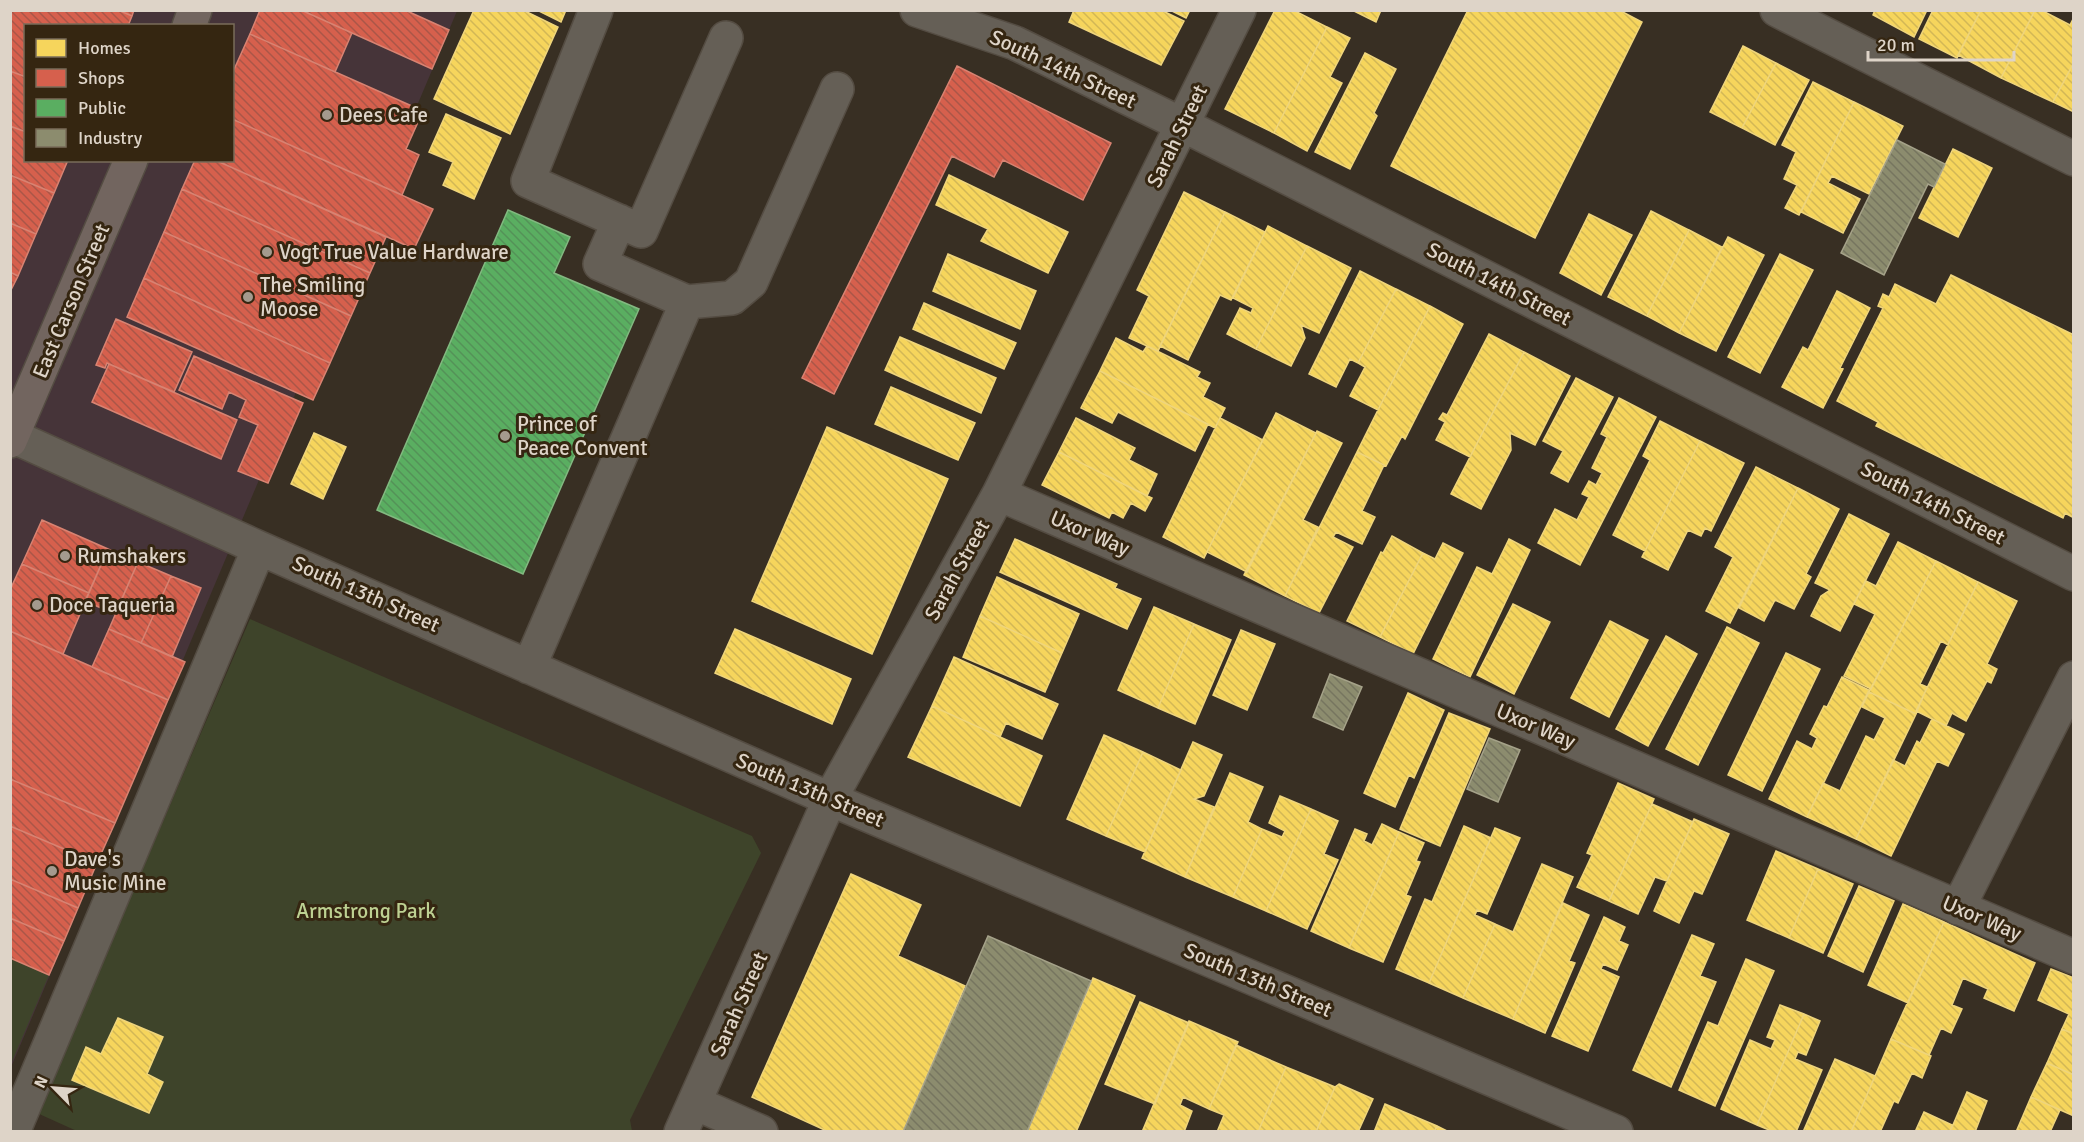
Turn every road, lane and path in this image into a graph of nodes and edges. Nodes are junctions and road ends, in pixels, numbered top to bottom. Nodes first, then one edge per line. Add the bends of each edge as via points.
1 (596, 10) edge
2 (917, 10) edge
3 (1239, 10) edge
4 (1777, 10) edge
5 (726, 38) dead end
6 (837, 89) dead end
7 (1183, 125) junction
8 (2073, 159) edge
9 (130, 162) edge
10 (619, 221) junction
11 (687, 302) junction
12 (11, 437) edge
13 (999, 494) junction
14 (259, 548) junction
15 (2073, 574) edge
16 (529, 667) junction
17 (2073, 678) edge
18 (830, 799) junction
19 (1958, 908) junction
20 (2073, 957) edge
21 (688, 1117) edge
22 (13, 1131) edge
23 (761, 1131) edge
24 (1616, 1131) edge

1 - 10 street via 528,181
2 - 7 street, South 14th Street via 1015,43
3 - 7 street, Sarah Street
4 - 8 street
5 - 10 street via 641,231
6 - 11 street via 751,282 732,298
7 - 13 street, Sarah Street
7 - 15 street, South 14th Street
9 - 12 main road, East Carson Street
10 - 11 street via 600,264
11 - 16 street
12 - 14 street, South 13th Street
13 - 18 street, Sarah Street
13 - 19 street, Uxor Way
14 - 16 street, South 13th Street
14 - 22 street
16 - 18 street, South 13th Street
17 - 19 street
18 - 21 street, Sarah Street
18 - 24 street, South 13th Street
19 - 20 street, Uxor Way
21 - 23 street

